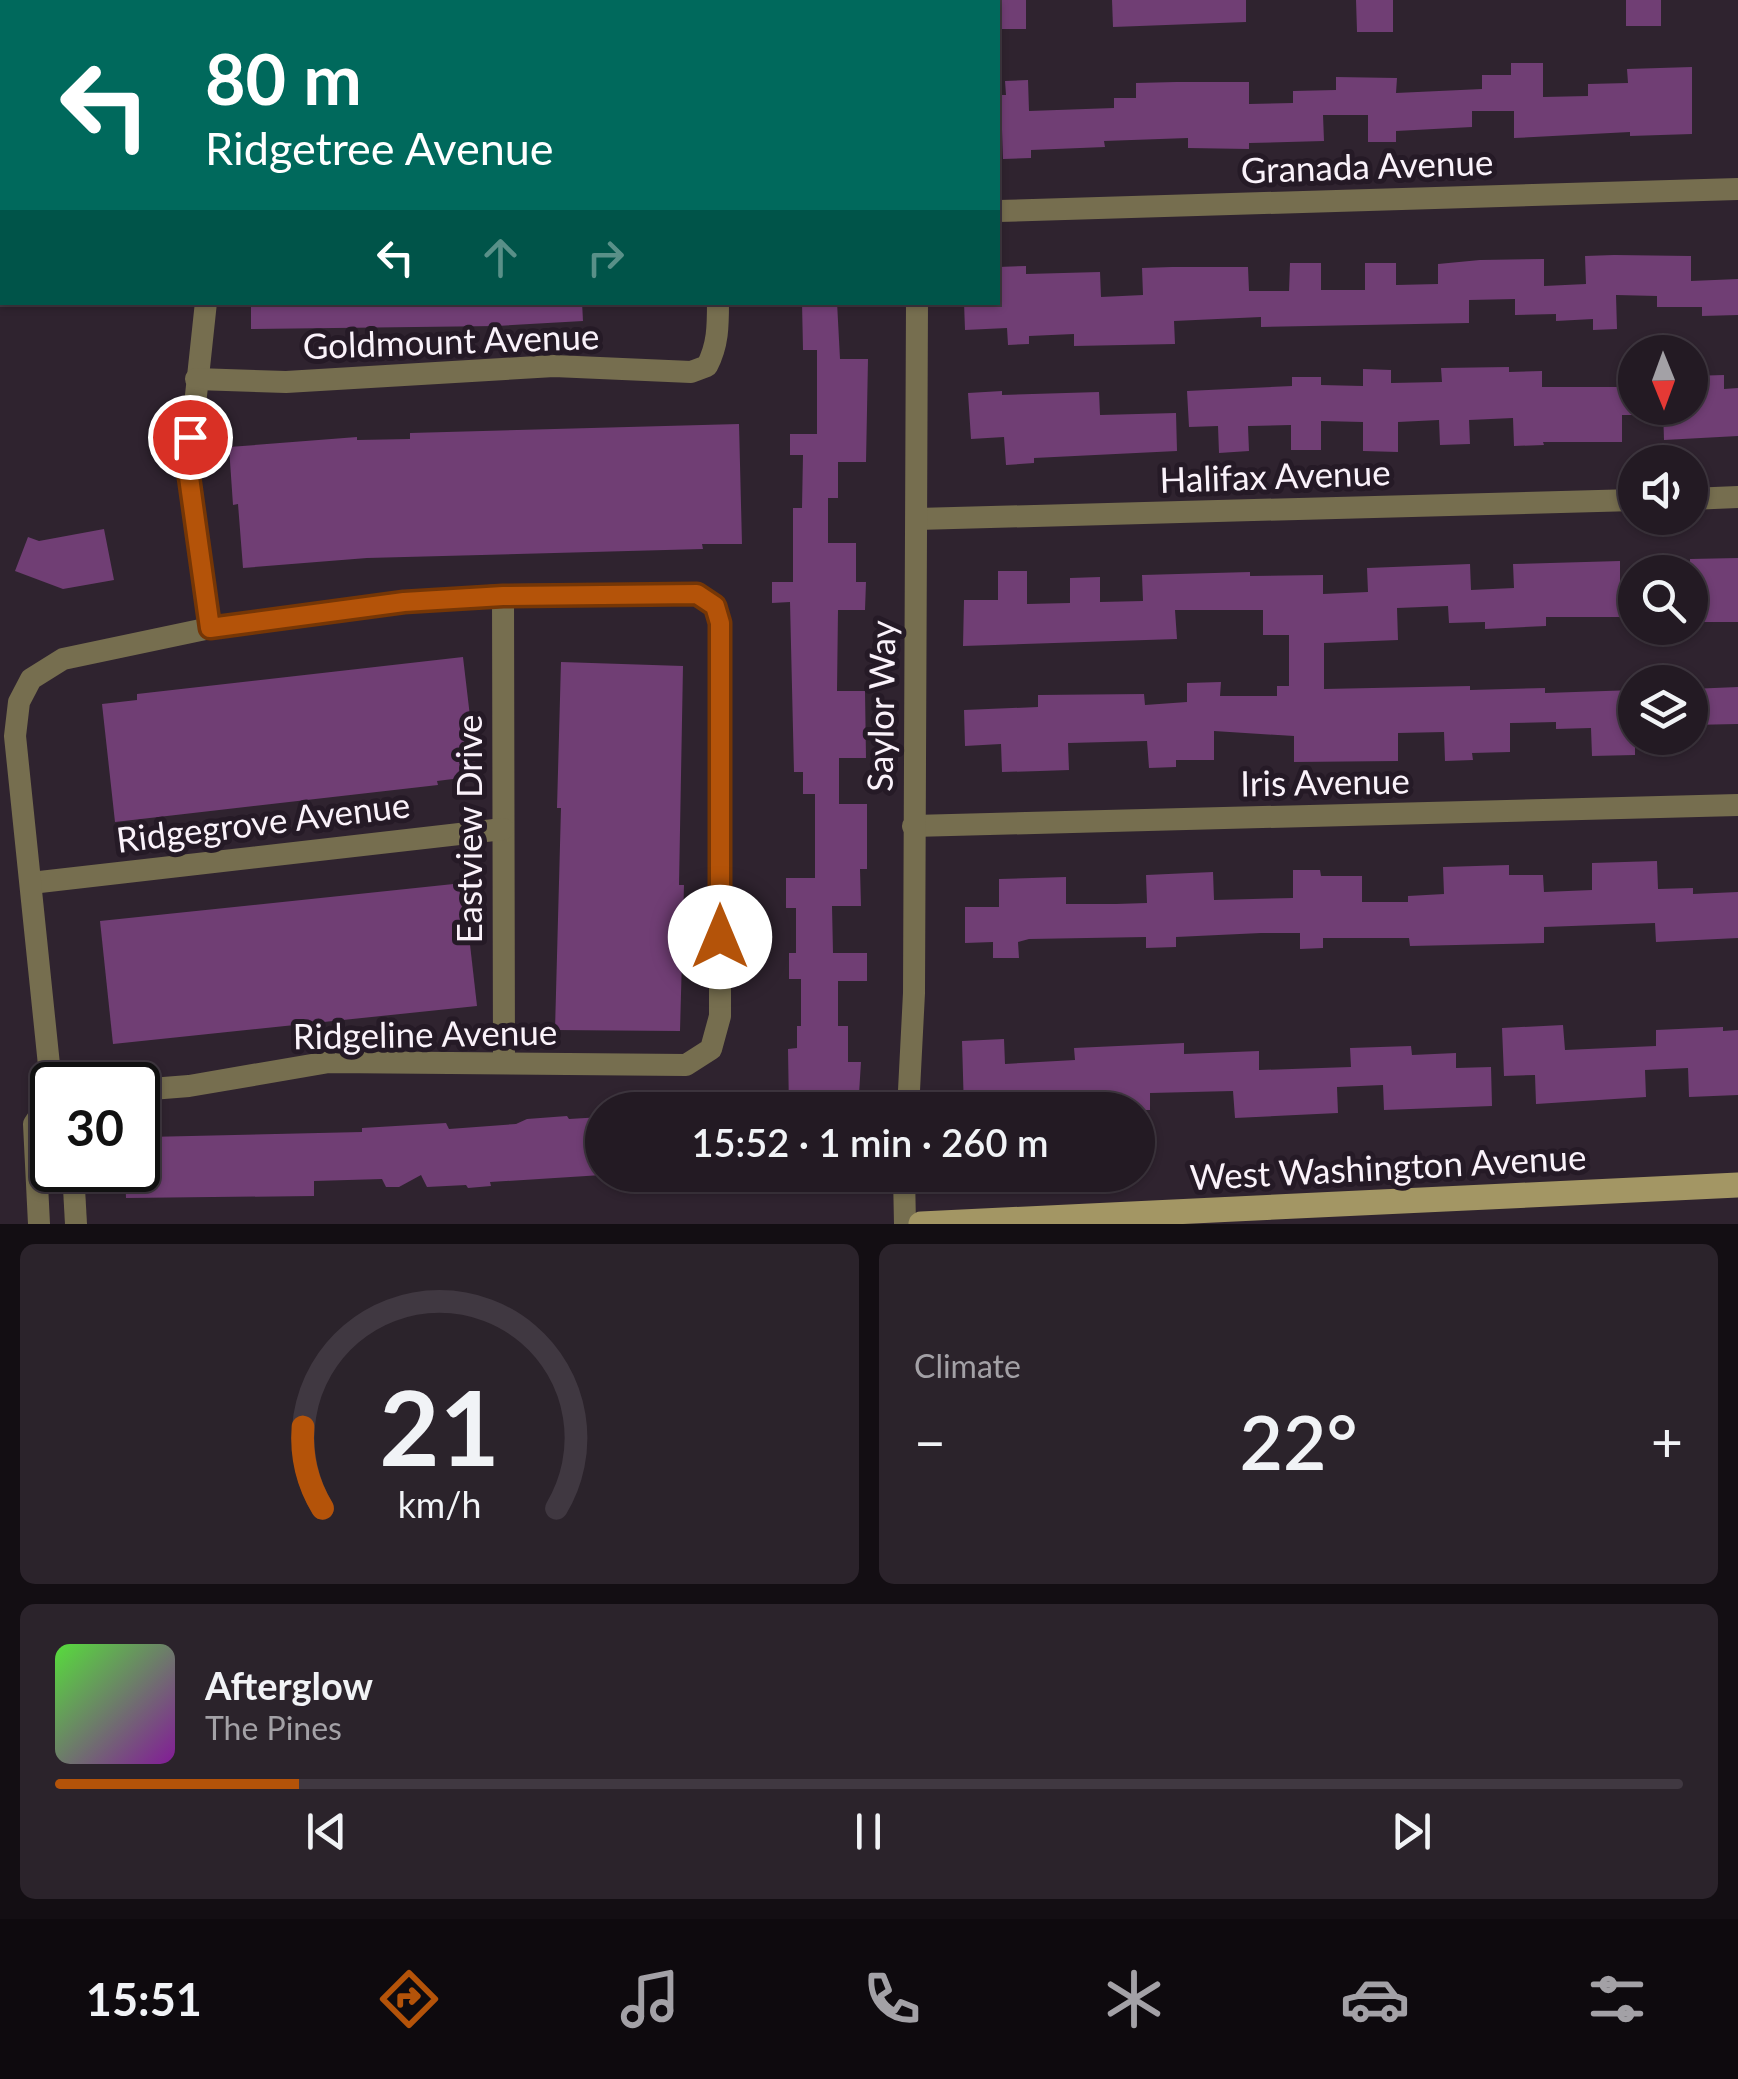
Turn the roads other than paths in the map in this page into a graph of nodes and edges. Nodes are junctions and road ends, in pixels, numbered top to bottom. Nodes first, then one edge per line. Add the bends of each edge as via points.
1 (1738, 189) edge
2 (1000, 211) edge
3 (206, 305) edge
4 (718, 305) edge
5 (917, 305) edge
6 (196, 378) junction
7 (1738, 497) edge
8 (1708, 498) edge
9 (1618, 500) edge
10 (917, 519) junction
11 (503, 596) junction
12 (210, 628) junction
13 (1738, 805) edge
14 (913, 826) junction
15 (503, 829) junction
16 (31, 883) junction
17 (49, 1062) edge
18 (504, 1063) junction
19 (160, 1088) edge
20 (909, 1092) edge
21 (1738, 1184) edge
22 (37, 1192) edge
23 (74, 1192) edge
24 (904, 1192) edge
25 (39, 1224) edge
26 (76, 1224) edge
27 (904, 1224) edge
28 (921, 1224) edge

1 - 2 street, Granada Avenue
3 - 6 street
4 - 6 street, Goldmount Avenue via 718,337 707,366 691,372 554,366 286,382
5 - 10 street, Saylor Way
6 - 12 street via 188,470
7 - 8 street
9 - 10 street, Halifax Avenue
10 - 14 street, Saylor Way
11 - 12 street
11 - 15 street, Eastview Drive
11 - 18 street, Ridgeline Avenue via 697,594 715,606 720,623 720,1016 711,1049 686,1064
12 - 16 street via 63,658 31,679 18,702 15,736
13 - 14 street, Iris Avenue
14 - 20 street, Saylor Way
15 - 16 street, Ridgegrove Avenue
15 - 18 street, Eastview Drive
16 - 17 street
18 - 19 street, Ridgeline Avenue via 329,1062
21 - 28 main road, West Washington Avenue
22 - 25 street
23 - 26 street
24 - 27 street

